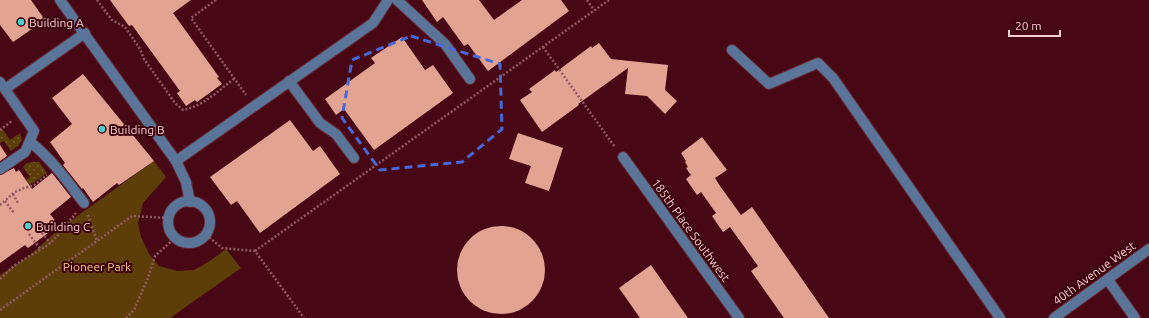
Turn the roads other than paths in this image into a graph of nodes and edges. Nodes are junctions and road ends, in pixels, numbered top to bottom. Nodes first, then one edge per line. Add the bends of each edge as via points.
1 (60, 0) edge
2 (388, 0) edge
3 (397, 0) edge
4 (85, 33) junction
5 (732, 50) dead end
6 (470, 79) dead end
7 (289, 81) junction
8 (2, 85) edge
9 (30, 142) junction
10 (623, 157) road end
11 (354, 158) dead end
12 (176, 161) junction
13 (0, 169) edge
14 (190, 202) junction
15 (84, 203) road end
16 (1149, 249) edge
17 (1108, 280) junction
18 (739, 318) edge
19 (1000, 318) edge
20 (1054, 318) edge
21 (1135, 318) edge

1 - 4 street
2 - 7 street via 373,23
3 - 6 street via 445,44
4 - 8 street
4 - 12 street
5 - 19 street via 769,84 818,63 833,78
7 - 11 street via 320,123 336,134
7 - 12 street
8 - 9 street via 34,131
9 - 13 street via 25,152
9 - 15 street via 58,169
10 - 18 street, 185th Place Southwest
12 - 14 street via 186,182
14 - 14 street via 176,206 169,218 171,232 175,238 188,243 196,242 206,235 210,223 206,210
16 - 17 street, 40th Avenue West
17 - 20 street, 40th Avenue West
17 - 21 street

